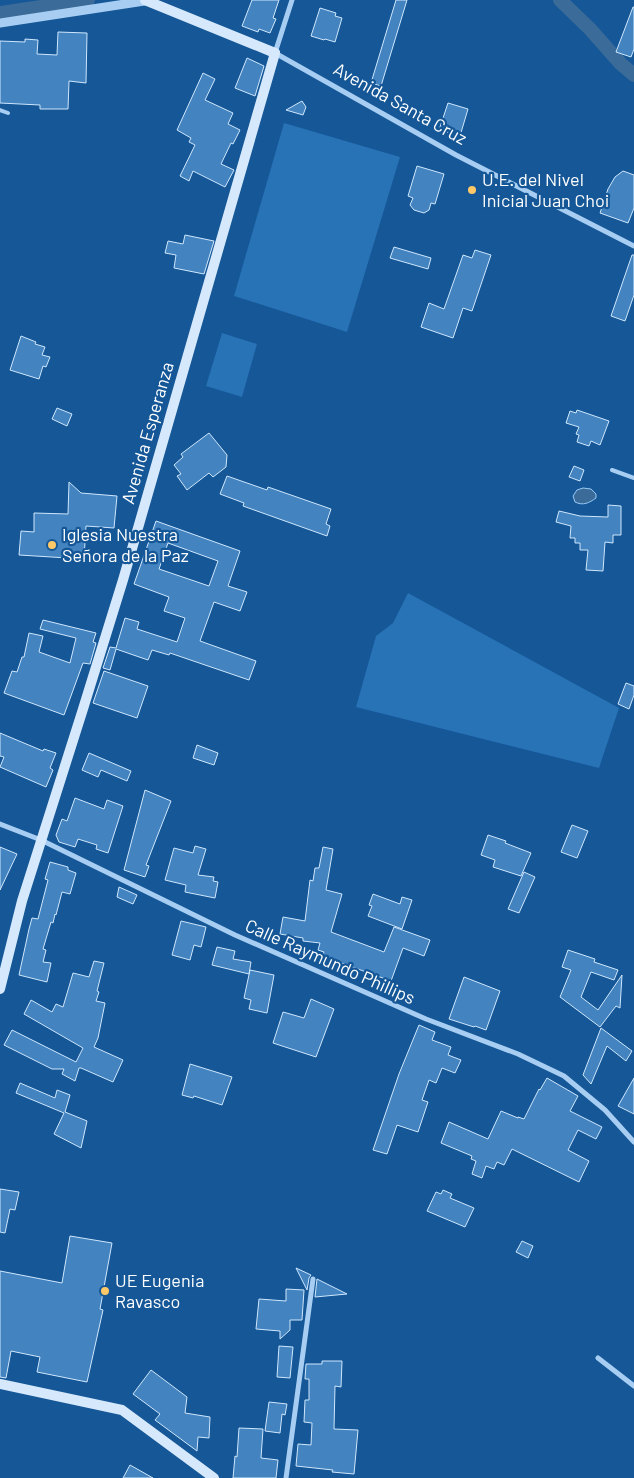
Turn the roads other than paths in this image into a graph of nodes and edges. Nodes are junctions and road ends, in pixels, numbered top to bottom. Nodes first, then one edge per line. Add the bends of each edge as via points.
1 (148, 0) edge
2 (292, 0) edge
3 (0, 23) edge
4 (275, 53) junction
5 (0, 110) edge
6 (8, 113) dead end
7 (634, 246) edge
8 (612, 470) dead end
9 (634, 478) edge
10 (0, 824) edge
11 (41, 840) junction
12 (0, 989) edge
13 (634, 1142) edge
14 (313, 1279) dead end
15 (598, 1358) dead end
16 (0, 1384) edge
17 (634, 1386) edge
18 (214, 1478) edge
19 (286, 1478) edge

1 - 3 street
1 - 4 main road, Avenida Santa Cruz
2 - 4 street, Avenida Esperanza
4 - 7 street, Avenida Santa Cruz via 456,155
4 - 11 main road, Avenida Esperanza via 123,580
5 - 6 lane
8 - 9 lane
10 - 11 street, Calle Raymundo Phillips
11 - 12 main road, Avenida Esperanza
11 - 13 street, Calle Raymundo Phillips via 235,934 564,1076 605,1110
14 - 19 street
15 - 17 street
16 - 18 main road via 122,1410

